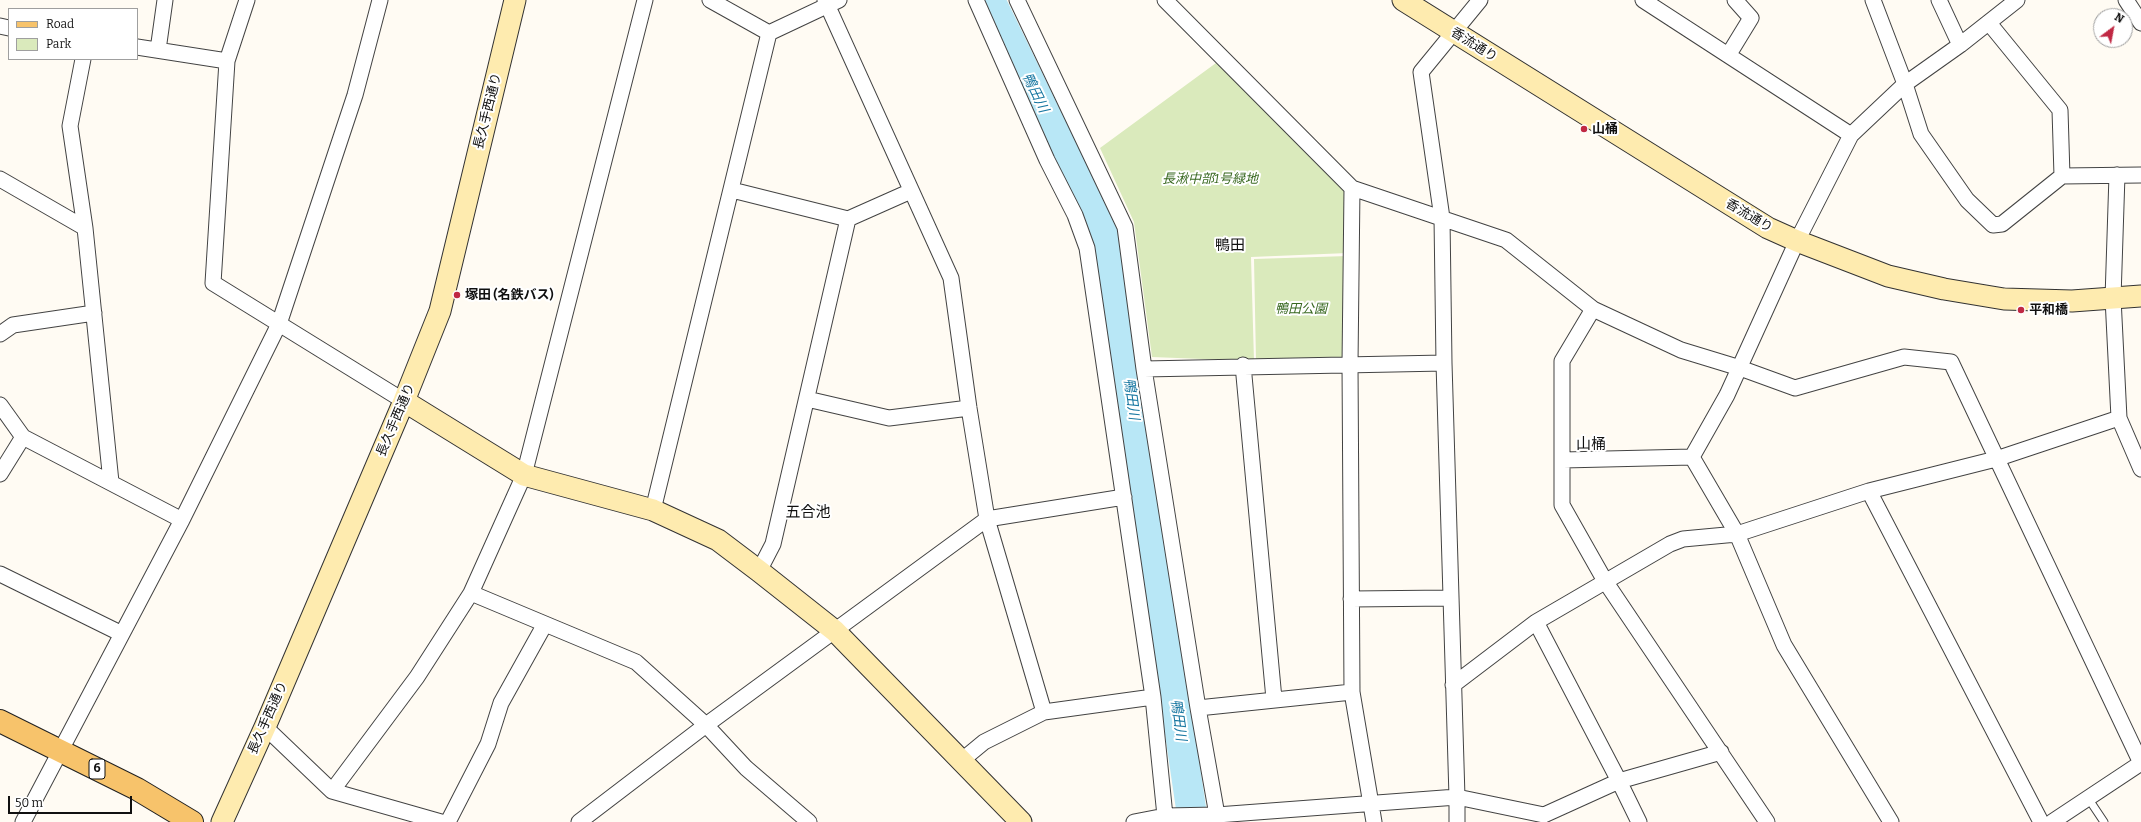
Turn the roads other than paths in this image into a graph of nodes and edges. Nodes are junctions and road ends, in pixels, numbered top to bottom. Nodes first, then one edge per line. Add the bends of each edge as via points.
1 (165, 0) edge
2 (247, 0) edge
3 (380, 0) edge
4 (515, 0) edge
5 (645, 0) edge
6 (710, 0) edge
7 (976, 0) edge
8 (1017, 0) edge
9 (1165, 0) edge
10 (1403, 0) edge
11 (1480, 0) edge
12 (1643, 0) edge
13 (1734, 0) edge
14 (1873, 0) edge
15 (1939, 0) edge
16 (2016, 0) edge
17 (2126, 0) edge
18 (830, 2) edge
19 (1990, 23) junction
20 (2141, 23) edge
21 (1453, 32) junction
22 (769, 34) junction
23 (1960, 46) junction
24 (138, 47) edge
25 (158, 50) junction
26 (1729, 54) junction
27 (83, 60) edge
28 (227, 61) junction
29 (1905, 84) junction
30 (1851, 135) junction
31 (2117, 175) junction
32 (2062, 176) junction
33 (2141, 176) edge
34 (0, 179) edge
35 (1352, 188) junction
36 (732, 190) junction
37 (911, 191) junction
38 (1442, 218) junction
39 (848, 219) junction
40 (85, 228) junction
41 (1797, 241) junction
42 (2141, 296) edge
43 (2113, 298) junction
44 (1593, 309) junction
45 (94, 313) junction
46 (280, 324) junction
47 (0, 334) edge
48 (1444, 363) junction
49 (1350, 364) junction
50 (1243, 365) junction
51 (1144, 368) junction
52 (1740, 368) junction
53 (807, 400) junction
54 (404, 401) junction
55 (0, 404) edge
56 (969, 408) junction
57 (2119, 418) junction
58 (23, 437) junction
59 (1692, 457) junction
60 (1996, 459) junction
61 (1563, 460) junction
62 (2141, 469) edge
63 (0, 474) edge
64 (524, 475) junction
65 (111, 482) junction
66 (1869, 491) junction
67 (1124, 497) junction
68 (653, 510) junction
69 (987, 519) junction
70 (182, 520) junction
71 (1738, 534) junction
72 (759, 571) junction
73 (0, 574) edge
74 (1605, 581) junction
75 (471, 593) junction
76 (1450, 598) junction
77 (1352, 599) junction
78 (1536, 622) junction
79 (545, 624) junction
80 (834, 631) junction
81 (122, 634) junction
82 (1453, 685) junction
83 (1352, 692) junction
84 (1153, 697) junction
85 (1274, 699) junction
86 (1198, 708) junction
87 (1044, 712) junction
88 (0, 721) edge
89 (706, 725) junction
90 (265, 727) junction
91 (62, 751) junction
92 (1721, 752) junction
93 (961, 761) junction
94 (1619, 782) junction
95 (332, 791) junction
96 (1457, 797) junction
97 (2088, 798) junction
98 (1369, 803) junction
99 (1216, 818) edge
100 (1166, 819) edge
101 (1545, 819) edge
102 (23, 822) edge
103 (192, 822) edge
104 (222, 822) edge
105 (441, 822) edge
106 (448, 822) edge
107 (579, 822) edge
108 (809, 822) edge
109 (1021, 822) edge
110 (1134, 822) edge
111 (1374, 822) edge
112 (1458, 822) edge
113 (1639, 822) edge
114 (1767, 822) edge
115 (1891, 822) edge
116 (2042, 822) edge
117 (2052, 822) edge
118 (2104, 822) edge

1 - 25 street
2 - 28 street
3 - 46 street via 355,95
4 - 54 street, 長久手西通り via 440,311
5 - 64 street
6 - 22 street
7 - 67 street via 1047,160 1075,214 1087,248
8 - 51 street via 1125,227
9 - 35 street
10 - 21 street, 香流通り
11 - 21 street
12 - 26 street
13 - 26 street via 1751,18
14 - 29 street
15 - 23 street
16 - 19 street
17 - 20 street
18 - 22 street
18 - 37 street
19 - 23 street
19 - 32 street via 2060,110
21 - 38 street via 1421,72
21 - 41 street, 香流通り via 1768,228
22 - 36 street
23 - 29 street
24 - 25 street
25 - 28 street
26 - 30 street
27 - 40 street via 70,126
28 - 46 street via 213,283
29 - 30 street
29 - 32 street via 1921,134 1966,200 1993,225 2002,224
30 - 41 street
31 - 32 street
31 - 33 street
31 - 43 street
34 - 40 street
35 - 38 street
35 - 49 street
36 - 39 street
36 - 68 street
37 - 39 street
37 - 56 street via 951,278
38 - 44 street via 1506,240
38 - 48 street
39 - 53 street
40 - 45 street
41 - 43 street, 香流通り via 1888,276 1944,289 2004,299 2072,302
41 - 52 street
42 - 43 street, 香流通り
43 - 57 street
44 - 52 street via 1681,350
44 - 61 street via 1562,361
45 - 47 street via 13,325
45 - 65 street
46 - 54 street
46 - 70 street
48 - 49 street
48 - 76 street
49 - 50 street
49 - 77 street
50 - 51 street
50 - 85 street
51 - 86 street
52 - 59 street
52 - 60 street via 1795,388 1904,357 1951,362
53 - 56 street via 888,418
53 - 72 street via 773,544
54 - 64 street
54 - 90 street, 長久手西通り
55 - 58 street
56 - 69 street
57 - 60 street
57 - 62 street
58 - 63 street
58 - 65 street
59 - 61 street
59 - 71 street
60 - 66 street
60 - 97 street via 2141,763
61 - 74 street via 1562,505
64 - 68 street
64 - 75 street
65 - 70 street
66 - 71 street
66 - 116 street
67 - 69 street
67 - 84 street
68 - 72 street via 718,540
69 - 80 street
69 - 87 street
70 - 81 street
71 - 74 street via 1683,538
71 - 115 street via 1784,645
72 - 80 street
73 - 81 street
74 - 78 street
74 - 92 street
75 - 79 street
75 - 95 street via 417,677
76 - 77 street
76 - 82 street
77 - 83 street
78 - 82 street
78 - 94 street
79 - 89 street via 636,662
79 - 106 street via 501,703 488,744
80 - 89 street
80 - 93 street
81 - 91 street
82 - 96 street
83 - 85 street
83 - 98 street
84 - 87 street
84 - 100 street
85 - 86 street
86 - 99 street
87 - 93 street via 984,742
88 - 91 main road, 6
89 - 107 street
89 - 108 street via 746,768
90 - 95 street
90 - 104 street, 長久手西通り
91 - 102 street
91 - 103 main road, 6 via 137,789
92 - 94 street
92 - 114 street
93 - 109 street
94 - 101 street
94 - 113 street
95 - 105 street
96 - 98 street
96 - 101 street
96 - 112 street
97 - 117 street
97 - 118 lane
98 - 99 street
98 - 111 street
99 - 100 street
100 - 110 street

